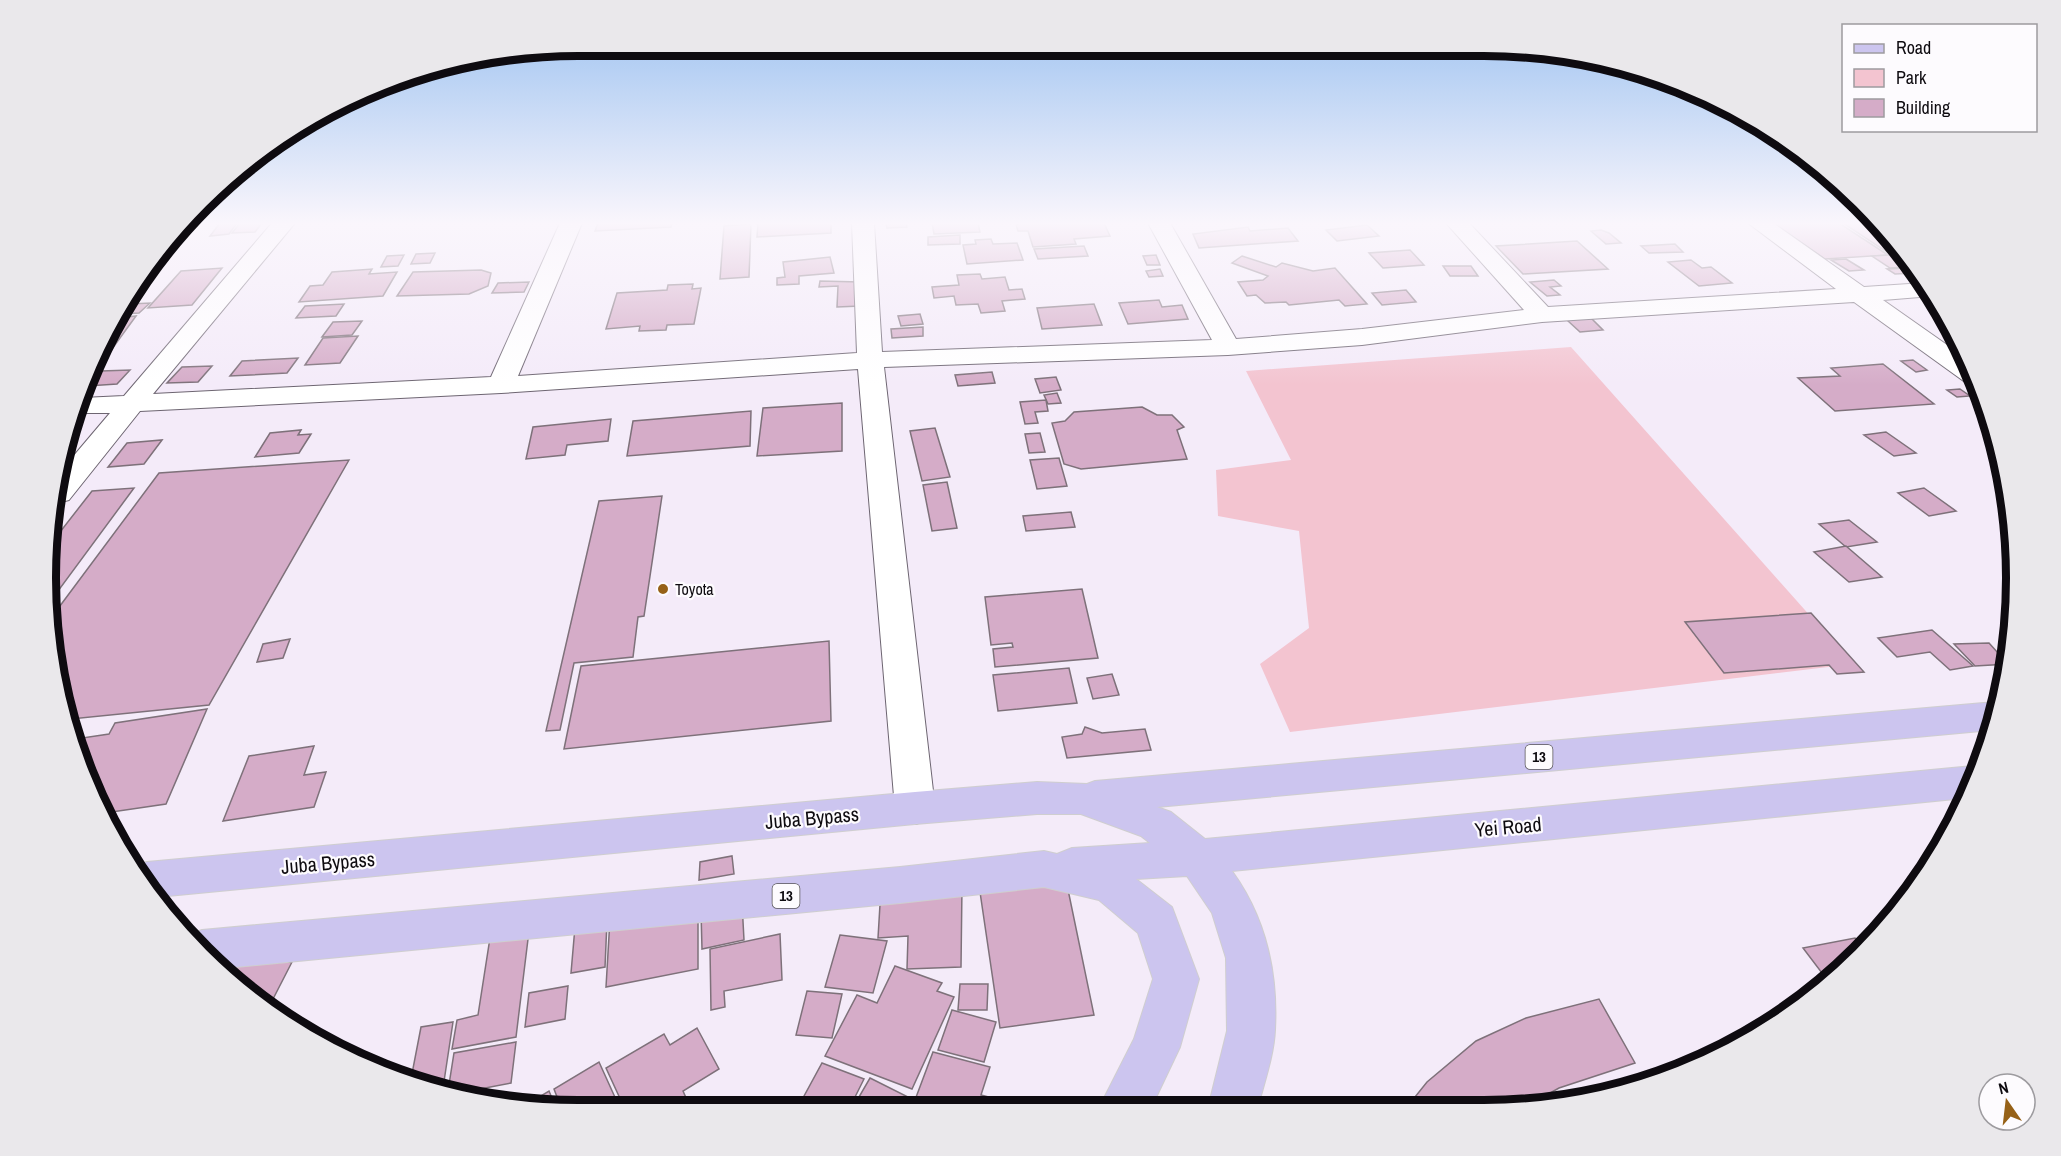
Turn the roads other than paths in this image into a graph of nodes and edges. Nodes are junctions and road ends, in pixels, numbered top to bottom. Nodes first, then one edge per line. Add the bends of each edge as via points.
1 (238, 277) edge
2 (548, 277) edge
3 (865, 277) edge
4 (1189, 277) edge
5 (1507, 277) edge
6 (1836, 277) edge
7 (1919, 291) edge
8 (1860, 294) junction
9 (1542, 315) junction
10 (1228, 347) junction
11 (870, 360) junction
12 (1961, 367) edge
13 (501, 386) junction
14 (134, 402) junction
15 (85, 406) edge
16 (64, 487) edge
17 (1987, 717) edge
18 (1964, 783) edge
19 (1082, 798) junction
20 (915, 808) junction
21 (1198, 857) junction
22 (1044, 868) junction
23 (152, 880) edge
24 (211, 949) edge
25 (1128, 1100) edge
26 (1235, 1100) edge

1 - 14 street
2 - 13 street
3 - 11 street
4 - 10 street
5 - 9 street
6 - 8 street
7 - 8 street
8 - 9 street
8 - 12 street
9 - 10 street via 1362,337
10 - 11 street
11 - 13 street
11 - 20 street
13 - 14 street
14 - 15 street
14 - 16 street
17 - 19 main road, 13
18 - 21 main road, Yei Road
19 - 20 main road, Juba Bypass
19 - 21 main road, Juba Bypass via 1156,824
20 - 23 main road, Juba Bypass
21 - 22 main road, Yei Road
21 - 26 main road, Juba Bypass via 1232,906 1249,958 1251,1030
22 - 24 main road, 13
22 - 25 main road, 13 via 1111,885 1156,921 1176,978 1156,1047

